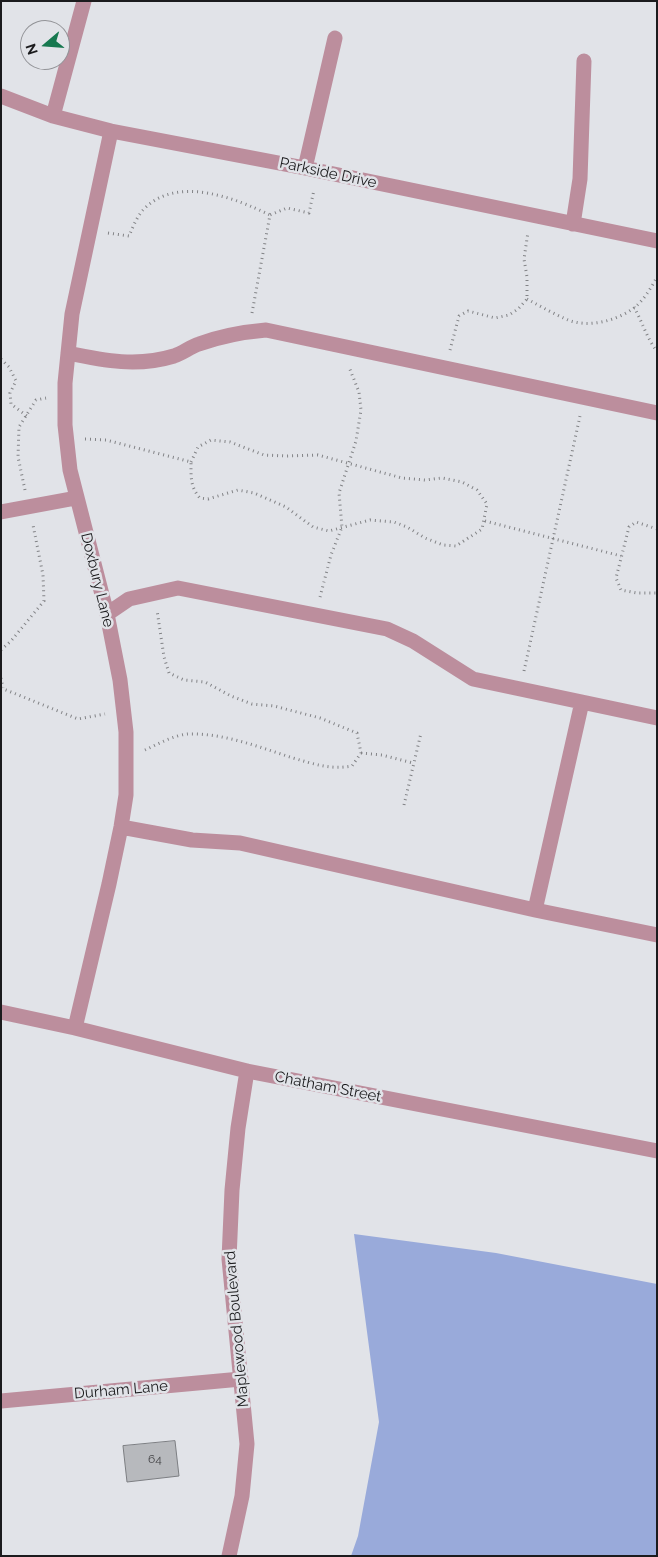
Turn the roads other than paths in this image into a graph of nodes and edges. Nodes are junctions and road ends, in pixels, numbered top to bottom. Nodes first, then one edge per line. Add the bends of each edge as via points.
1 (84, 1) edge
2 (335, 38) dead end
3 (584, 61) dead end
4 (1, 96) edge
5 (53, 116) junction
6 (111, 131) junction
7 (312, 169) junction
8 (573, 224) junction
9 (657, 241) edge
10 (68, 353) junction
11 (657, 413) edge
12 (76, 498) junction
13 (1, 512) edge
14 (107, 614) junction
15 (582, 702) junction
16 (657, 718) edge
17 (122, 827) junction
18 (536, 910) junction
19 (657, 935) edge
20 (1, 1012) edge
21 (75, 1028) junction
22 (247, 1071) junction
23 (657, 1151) edge
24 (241, 1379) junction
25 (1, 1400) edge
26 (229, 1556) edge

1 - 5 street
2 - 7 street
3 - 8 street via 580,179
4 - 5 street, Parkside Drive
5 - 6 street, Parkside Drive
6 - 7 street, Parkside Drive
6 - 10 street, Doxbury Lane via 72,314
7 - 8 street, Parkside Drive
8 - 9 street, Parkside Drive
10 - 11 street via 130,363 176,356 215,338 266,330
10 - 12 street, Doxbury Lane via 64,383 67,441
12 - 13 street
12 - 14 street, Doxbury Lane
14 - 15 street via 129,599 178,588 387,629 473,678
14 - 17 street, Doxbury Lane via 126,732 126,795
15 - 16 street
15 - 18 street
17 - 18 street via 192,840 240,843
17 - 21 street, Doxbury Lane
18 - 19 street
20 - 21 street, Chatham Street
21 - 22 street, Chatham Street
22 - 23 street, Chatham Street
22 - 24 street, Maplewood Boulevard via 232,1190 229,1259
24 - 25 street, Durham Lane
24 - 26 street, Maplewood Boulevard via 247,1444 242,1496

